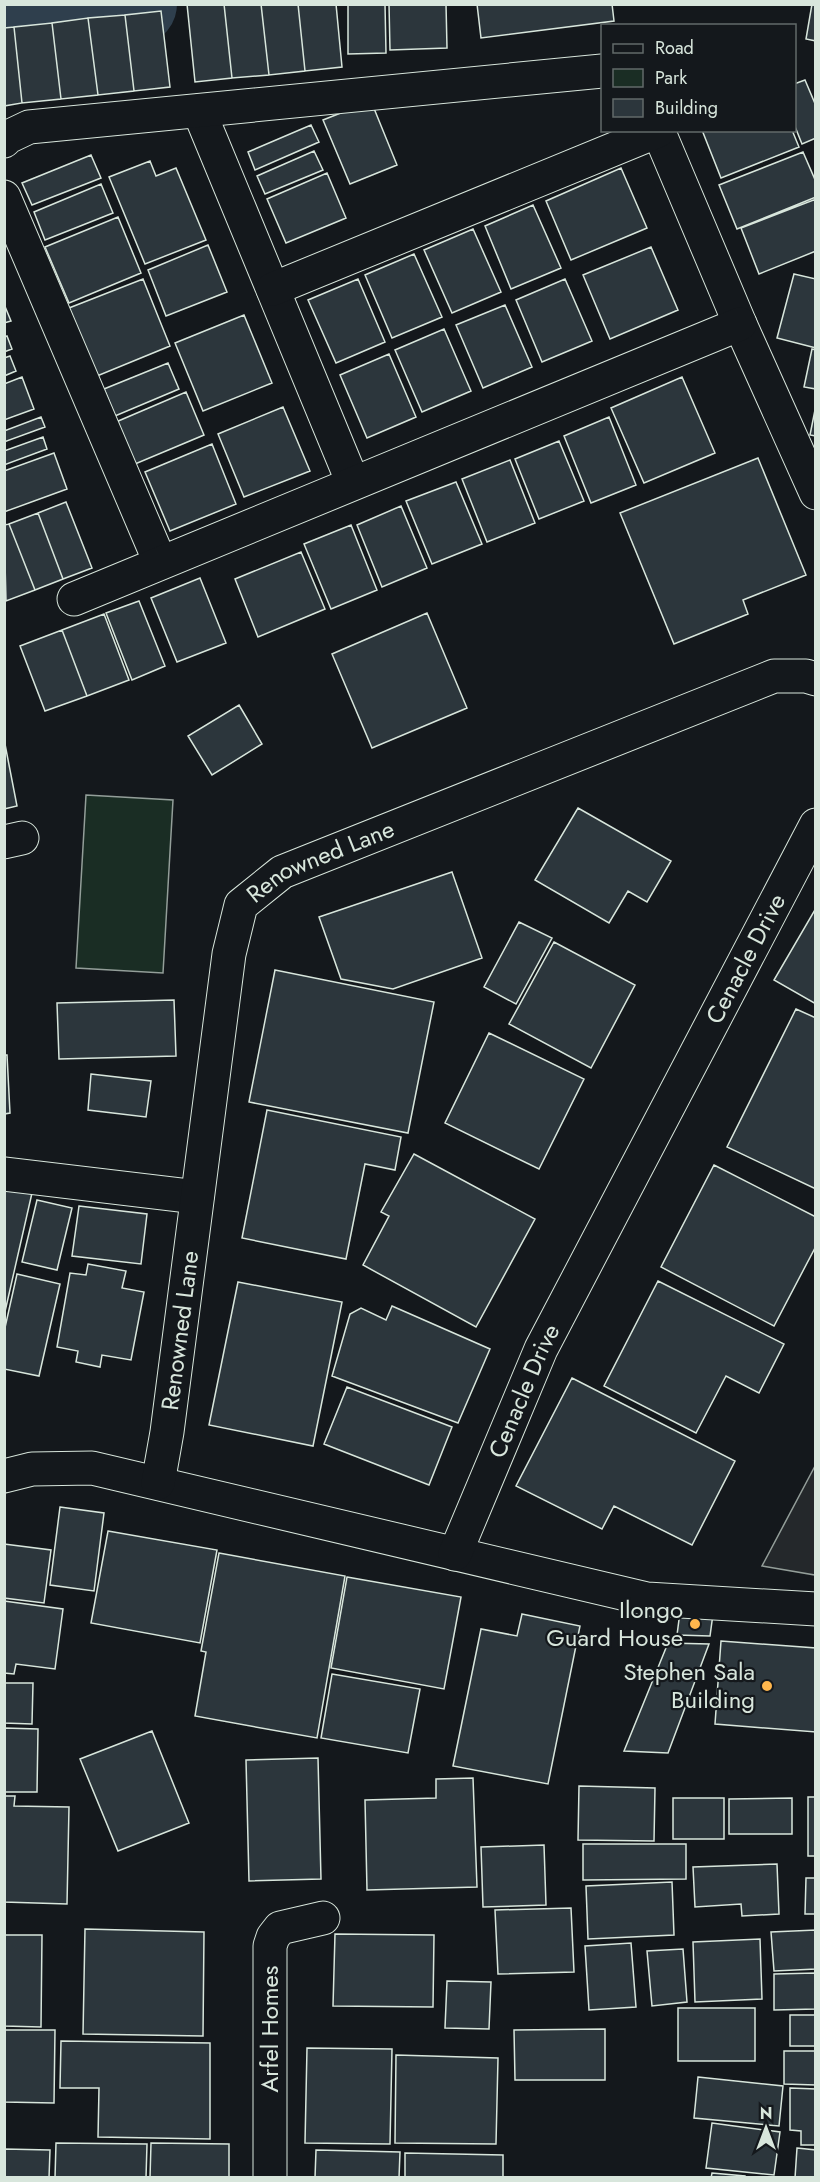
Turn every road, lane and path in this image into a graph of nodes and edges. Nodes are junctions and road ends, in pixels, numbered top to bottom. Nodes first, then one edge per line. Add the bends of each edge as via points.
1 (601, 71) edge
2 (199, 111) junction
3 (653, 132) edge
4 (659, 132) edge
5 (4, 141) edge
6 (4, 197) edge
7 (273, 289) junction
8 (740, 324) junction
9 (353, 483) junction
10 (816, 493) edge
11 (160, 562) junction
12 (74, 598) dead end
13 (816, 679) edge
14 (816, 825) edge
15 (4, 1174) edge
16 (197, 1197) junction
17 (4, 1476) edge
18 (158, 1483) junction
19 (454, 1554) junction
20 (816, 1609) edge
21 (323, 1918) dead end
22 (270, 2178) edge

1 - 2 street
2 - 5 street via 29,128
2 - 7 street
3 - 7 street
4 - 8 street
6 - 11 street
7 - 9 street
8 - 9 street
8 - 10 street
9 - 11 street
11 - 12 street
13 - 16 street, Renowned Lane via 774,676 282,872 241,904 229,954
14 - 19 street, Cenacle Drive via 541,1349
15 - 16 street
16 - 18 street, Renowned Lane
17 - 18 street via 32,1469 92,1468
18 - 19 street
19 - 20 street via 647,1599
21 - 22 street, Arfel Homes via 280,1928 270,1946

